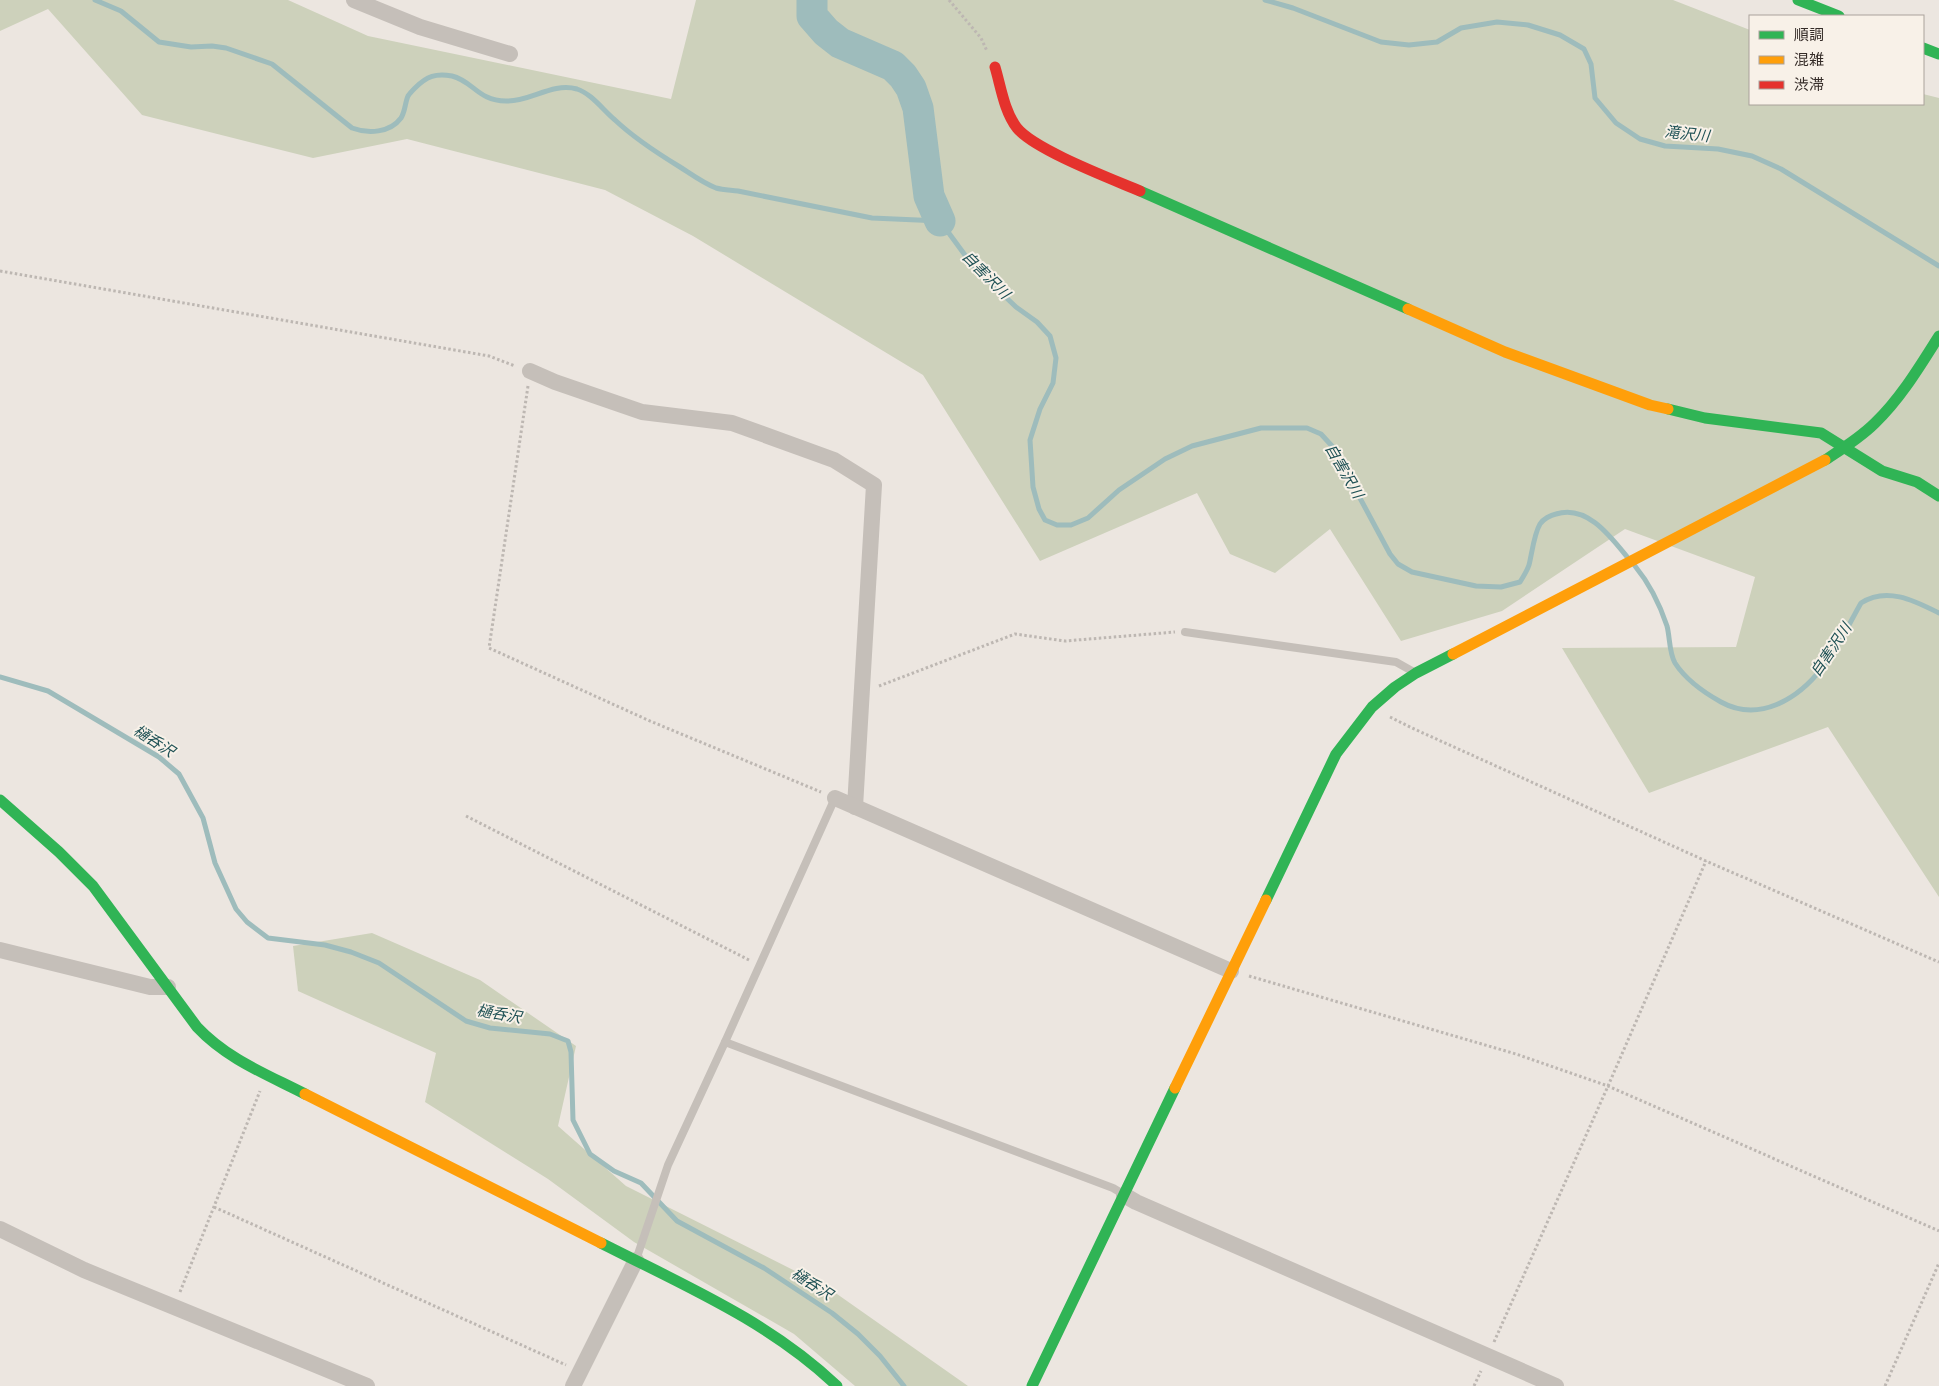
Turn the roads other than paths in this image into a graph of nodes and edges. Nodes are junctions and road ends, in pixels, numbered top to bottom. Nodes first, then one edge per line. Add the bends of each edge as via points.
1 (354, 0) edge
2 (1798, 0) edge
3 (1836, 15) edge
4 (1924, 48) edge
5 (510, 54) dead end
6 (1939, 54) edge
7 (995, 67) road end
8 (1939, 336) edge
9 (530, 371) road end
10 (1845, 447) junction
11 (1939, 496) edge
12 (1185, 632) road end
13 (1416, 673) junction
14 (835, 798) joint
15 (0, 800) edge
16 (855, 807) junction
17 (0, 950) edge
18 (1231, 971) junction
19 (168, 988) junction
20 (725, 1042) junction
21 (1124, 1195) junction
22 (0, 1229) edge
23 (636, 1260) junction
24 (367, 1386) edge
25 (573, 1386) edge
26 (836, 1386) edge
27 (1032, 1386) edge
28 (1556, 1386) edge

1 - 5 street via 420,27
2 - 3 street
4 - 6 street
7 - 10 street via 1004,99 1022,134 1074,162 1514,355 1650,405 1705,418 1821,433
8 - 10 street via 1880,418
9 - 16 street via 642,412 732,423 834,460 874,485
10 - 11 street via 1882,471 1917,482
10 - 13 street via 1813,468
12 - 13 lane via 1396,662
13 - 18 street via 1395,686 1372,707 1336,754
14 - 16 street
14 - 20 lane
15 - 19 street via 93,886
16 - 18 street
17 - 19 street via 150,987
18 - 21 street
19 - 23 street via 197,1027 230,1056
20 - 21 lane via 1113,1188
20 - 23 lane via 668,1165
21 - 27 street
21 - 28 street
22 - 24 street via 84,1270
23 - 25 street
23 - 26 street via 768,1330 803,1355

